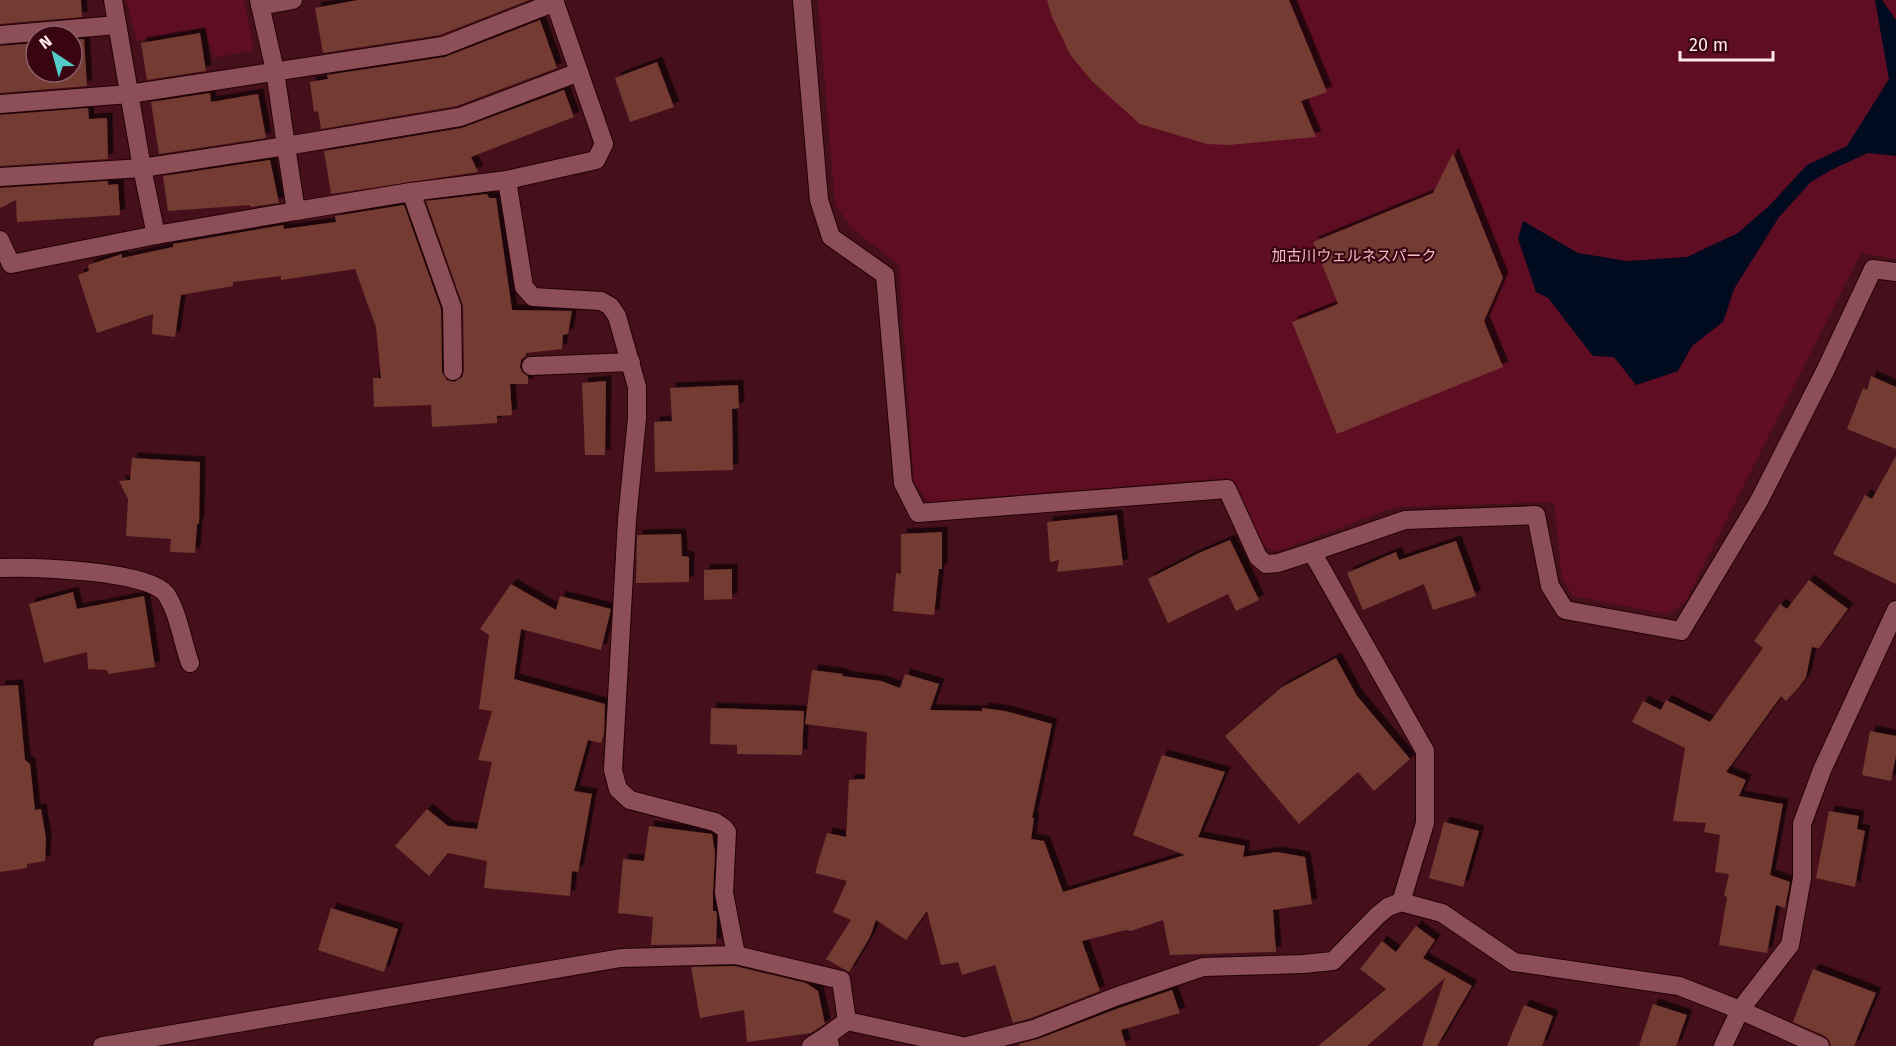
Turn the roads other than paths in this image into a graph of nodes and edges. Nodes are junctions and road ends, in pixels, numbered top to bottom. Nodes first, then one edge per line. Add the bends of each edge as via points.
1 (113, 0) edge
2 (293, 0) edge
3 (802, 0) edge
4 (555, 1) edge
5 (260, 3) edge
6 (117, 26) junction
7 (0, 35) edge
8 (275, 71) junction
9 (579, 72) junction
10 (129, 94) junction
11 (0, 104) edge
12 (286, 146) junction
13 (142, 168) junction
14 (0, 177) edge
15 (507, 180) junction
16 (411, 192) junction
17 (296, 211) junction
18 (156, 235) junction
19 (0, 240) edge
20 (1896, 273) edge
21 (631, 362) junction
22 (531, 366) dead end
23 (453, 371) dead end
24 (1312, 552) junction
25 (0, 568) edge
26 (1896, 610) edge
27 (190, 663) dead end
28 (1401, 902) junction
29 (736, 955) junction
30 (1740, 1010) junction
31 (847, 1021) junction
32 (1037, 1037) edge
33 (829, 1040) edge
34 (102, 1046) edge
35 (811, 1046) edge
36 (962, 1046) edge
37 (967, 1046) edge
38 (1723, 1046) edge
39 (1820, 1046) edge

1 - 6 street
2 - 5 street
3 - 24 street via 819,200 831,237 885,275 903,483 918,513 1227,489 1258,557 1266,564
4 - 8 street via 443,46
4 - 9 street
5 - 8 street
6 - 7 street
6 - 10 street
8 - 10 street
8 - 12 street
9 - 12 street via 460,117
9 - 15 street via 604,144 596,160
10 - 11 street
10 - 13 street
12 - 13 street
12 - 17 street
13 - 14 street
13 - 18 street
15 - 16 street
15 - 21 street via 524,287 533,297 601,301 610,306 617,316
16 - 17 street
16 - 23 street via 452,307
17 - 18 street
18 - 19 street via 11,264
20 - 24 street via 1873,269 1759,501 1681,631 1565,610 1550,586 1536,515 1405,520
21 - 22 street
21 - 29 street via 637,387 637,418 627,520 613,770 618,789 630,800 715,822 727,832 724,893
24 - 28 street via 1425,751 1425,823
25 - 27 street via 32,567 152,583 166,594
26 - 30 street via 1822,770 1802,824 1802,878 1790,945
28 - 30 street via 1442,913 1514,962 1679,986
28 - 32 street via 1378,915 1333,961 1203,967 1115,998
29 - 31 street via 841,981
29 - 34 street via 621,958
30 - 38 street
30 - 39 street
31 - 33 street
31 - 36 street
32 - 37 street
33 - 35 street

